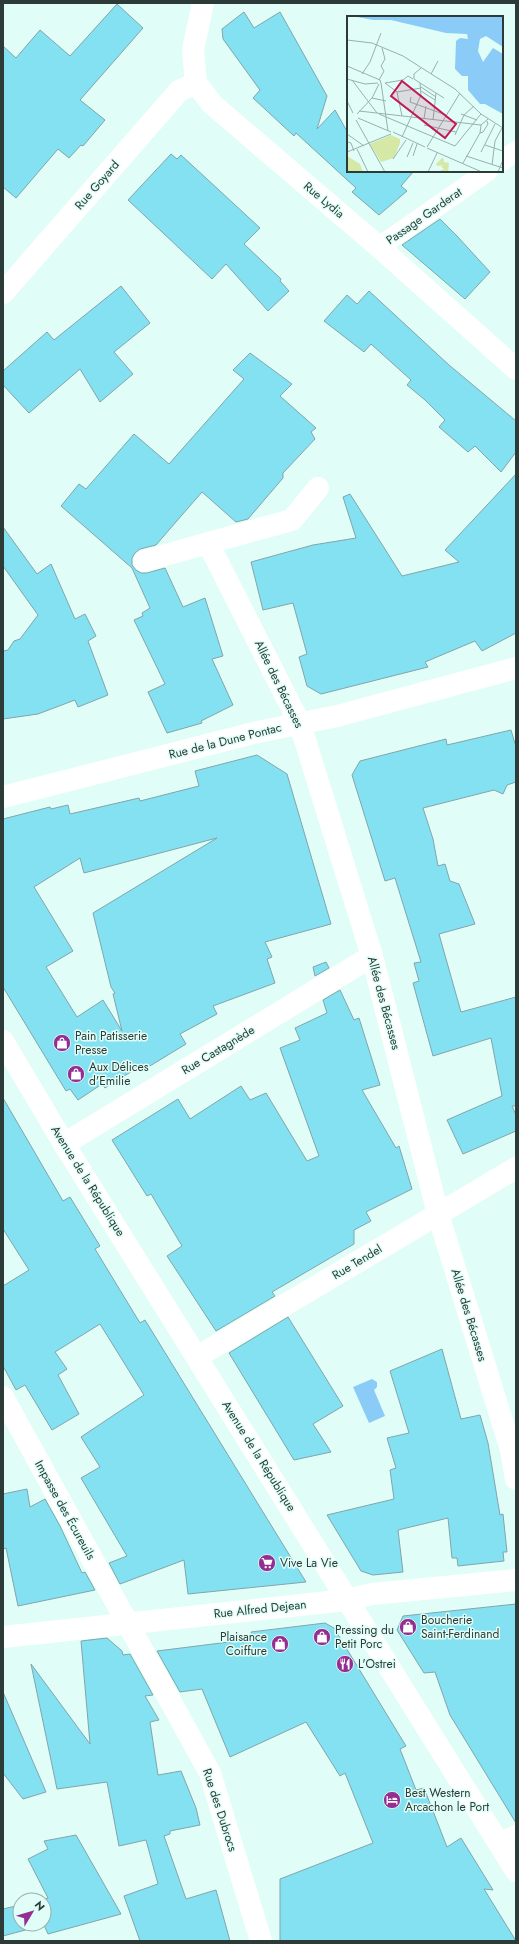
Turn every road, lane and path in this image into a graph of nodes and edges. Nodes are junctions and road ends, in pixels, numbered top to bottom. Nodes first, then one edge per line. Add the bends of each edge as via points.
1 (203, 3) edge
2 (196, 83) junction
3 (516, 151) edge
4 (503, 160) edge
5 (487, 172) edge
6 (380, 247) junction
7 (3, 293) edge
8 (516, 369) edge
9 (318, 488) dead end
10 (208, 543) junction
11 (144, 562) dead end
12 (516, 668) edge
13 (300, 724) junction
14 (3, 797) edge
15 (372, 956) junction
16 (3, 1041) edge
17 (64, 1144) junction
18 (516, 1168) edge
19 (438, 1214) junction
20 (197, 1357) junction
21 (3, 1397) edge
22 (516, 1479) edge
23 (516, 1580) edge
24 (347, 1600) junction
25 (128, 1623) junction
26 (3, 1637) edge
27 (507, 1839) edge
28 (516, 1871) edge
29 (261, 1941) edge

1 - 2 street via 193,50
2 - 6 street, Rue Lydia via 212,104
2 - 7 street, Rue Goyard via 179,91
3 - 4 street
5 - 6 street, Passage Garderat
6 - 8 street, Rue Lydia
9 - 10 street via 292,520
10 - 11 street
10 - 13 street, Allée des Bécasses
12 - 13 street, Rue de la Dune Pontac
13 - 14 street, Rue de la Dune Pontac via 258,732
13 - 15 street, Allée des Bécasses
15 - 17 street, Rue Castagnède
15 - 19 street, Allée des Bécasses
16 - 17 street, Avenue de la République
17 - 20 street, Avenue de la République
18 - 19 street, Rue Tendel
19 - 20 street, Rue Tendel
19 - 22 street, Allée des Bécasses via 511,1450
20 - 24 street, Avenue de la République
21 - 25 street, Impasse des Écureuils
23 - 24 street, Rue Alfred Dejean via 372,1594
24 - 25 street, Rue Alfred Dejean
24 - 27 street, Avenue de la République
25 - 26 street, Rue Alfred Dejean
25 - 29 street, Rue des Dubrocs via 210,1773
27 - 28 street, Avenue de la République

